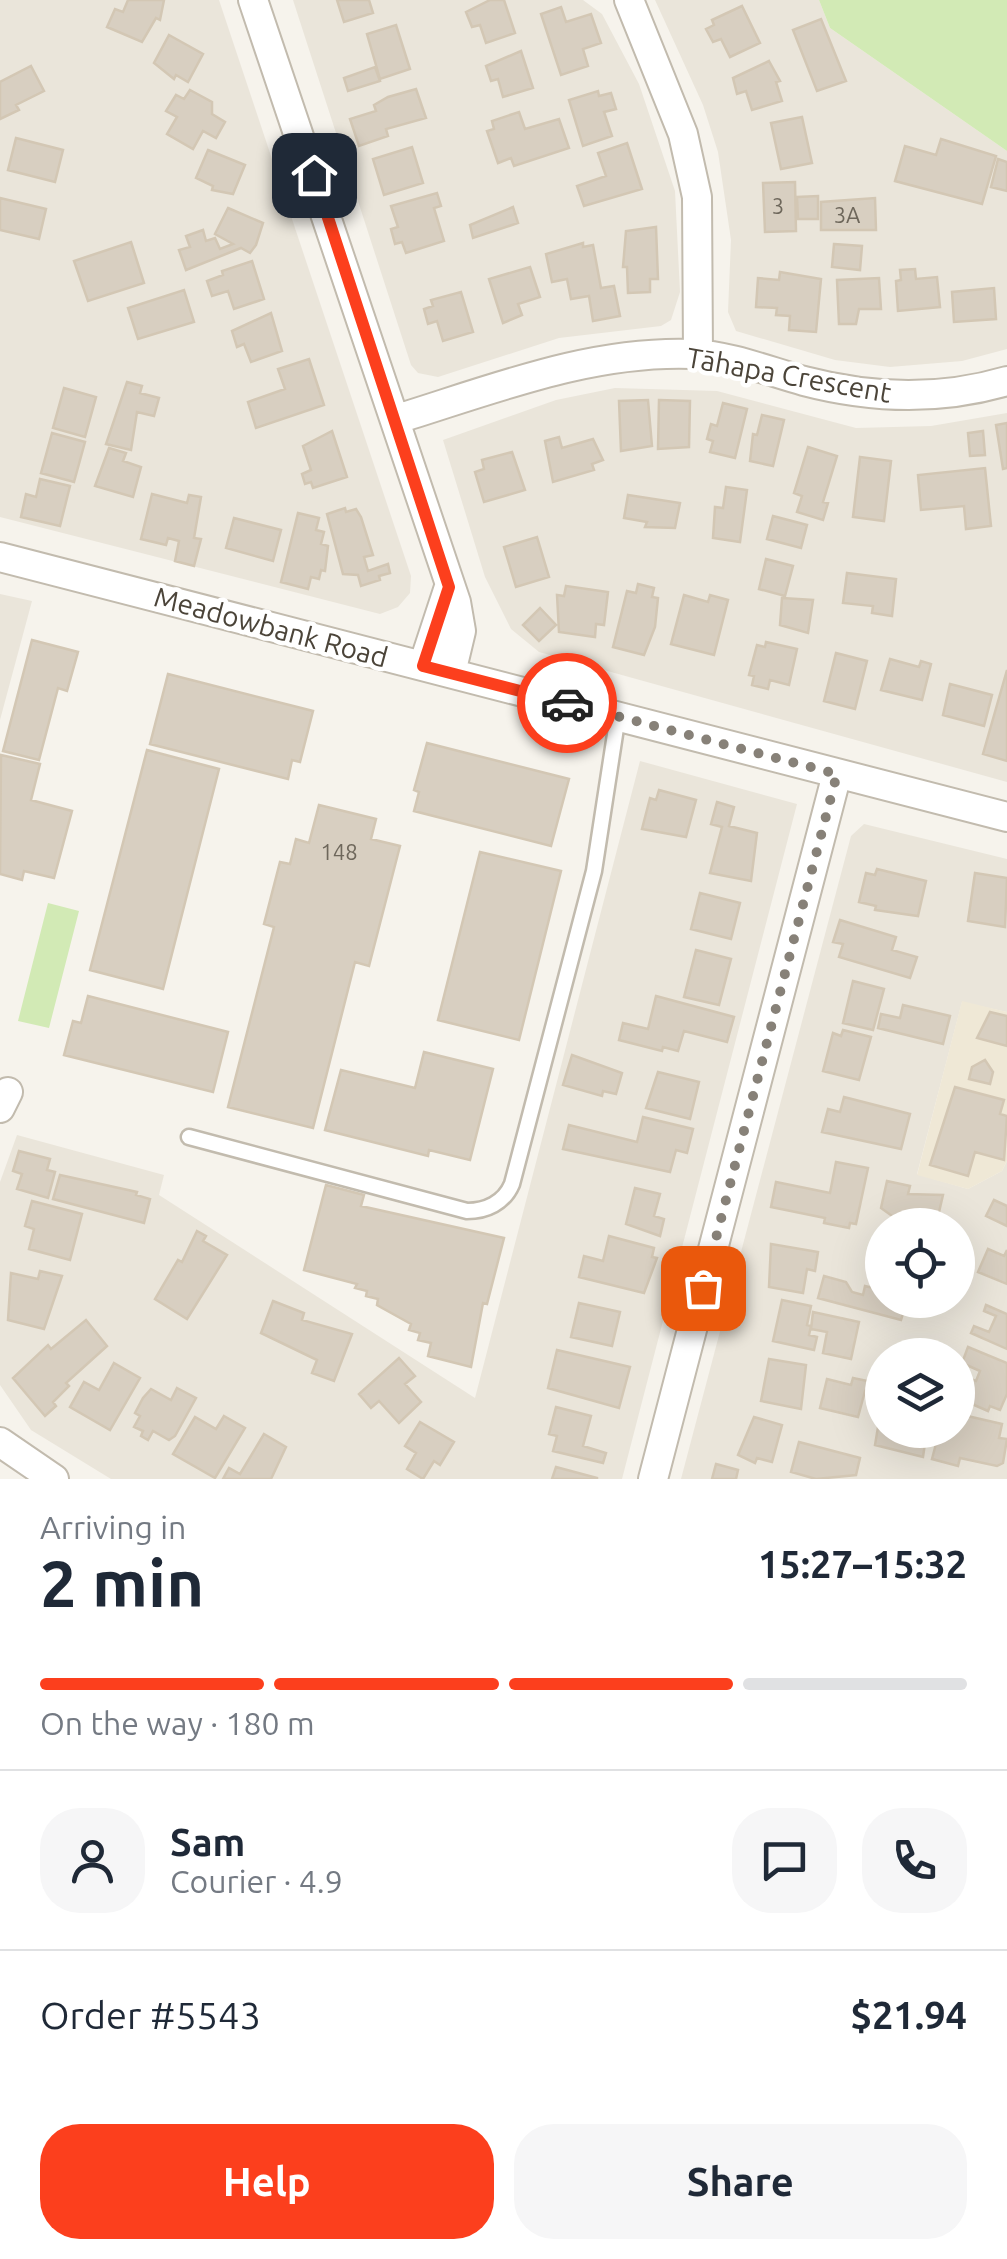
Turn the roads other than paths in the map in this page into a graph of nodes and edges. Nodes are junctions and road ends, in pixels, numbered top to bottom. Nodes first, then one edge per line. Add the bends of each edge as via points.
1 (254, 0) edge
2 (629, 0) edge
3 (698, 354) junction
4 (1007, 380) edge
5 (397, 419) junction
6 (0, 557) edge
7 (449, 587) junction
8 (423, 666) junction
9 (451, 673) junction
10 (618, 716) junction
11 (837, 774) junction
12 (1007, 818) edge
13 (189, 1137) dead end
14 (0, 1442) edge
15 (54, 1479) edge
16 (653, 1479) edge

1 - 5 street
2 - 3 street via 684,134 697,197
3 - 4 street, Tāhapa Crescent via 892,396 945,395
3 - 5 street, Tāhapa Crescent via 588,361
5 - 7 street
6 - 8 street, Meadowbank Road
7 - 8 street
7 - 9 street via 461,631
8 - 9 street, Meadowbank Road
9 - 10 street, Meadowbank Road
10 - 11 street, Meadowbank Road
10 - 13 lane via 594,872 512,1184 502,1199 467,1212
11 - 12 street, Meadowbank Road
11 - 16 street
14 - 15 street

